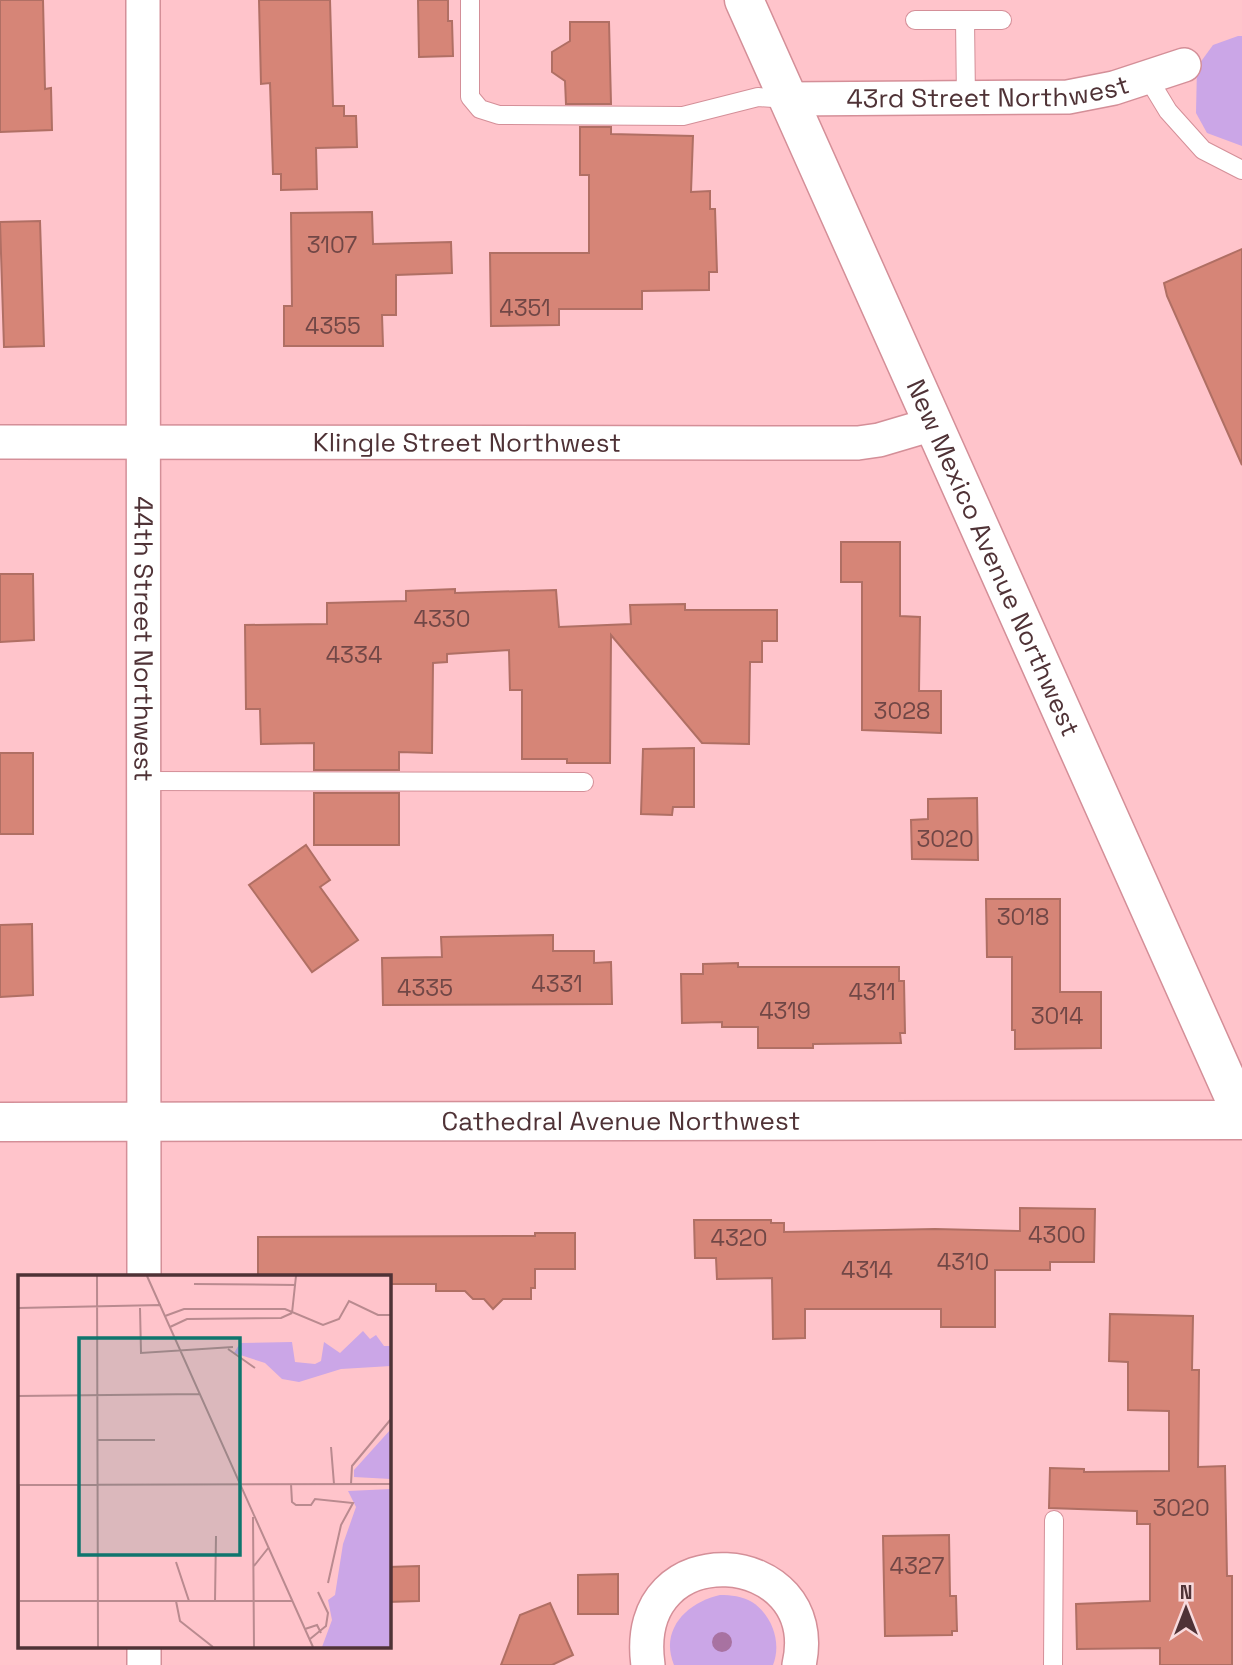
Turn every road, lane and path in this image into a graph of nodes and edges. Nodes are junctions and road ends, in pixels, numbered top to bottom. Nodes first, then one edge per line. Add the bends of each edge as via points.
1 (143, 0) edge
2 (470, 0) edge
3 (744, 0) edge
4 (915, 20) dead end
5 (965, 20) junction
6 (1002, 20) dead end
7 (1184, 65) dead end
8 (1147, 78) junction
9 (788, 99) junction
10 (966, 99) junction
11 (1242, 170) edge
12 (933, 424) junction
13 (0, 442) edge
14 (143, 442) junction
15 (144, 780) junction
16 (584, 782) dead end
17 (1242, 1117) edge
18 (0, 1122) edge
19 (144, 1122) junction
20 (144, 1275) edge
21 (1054, 1520) dead end
22 (648, 1665) edge
23 (799, 1665) edge
24 (1053, 1665) edge

1 - 14 street, 44th Street Northwest
2 - 9 lane via 470,97 480,109 499,115 683,116 758,97
3 - 9 street, New Mexico Avenue Northwest
4 - 5 lane
5 - 6 lane
5 - 10 lane
7 - 8 street, 43rd Street Northwest
8 - 10 street, 43rd Street Northwest via 1068,97
8 - 11 lane via 1168,111 1203,150
9 - 10 street, 43rd Street Northwest
9 - 12 street, New Mexico Avenue Northwest
12 - 14 street, Klingle Street Northwest via 858,443
12 - 17 street, New Mexico Avenue Northwest
13 - 14 street, Klingle Street Northwest
14 - 15 street, 44th Street Northwest
15 - 16 lane
15 - 19 street, 44th Street Northwest
17 - 19 street, Cathedral Avenue Northwest
18 - 19 street, Cathedral Avenue Northwest
19 - 20 street, 44th Street Northwest
21 - 24 lane
22 - 23 street via 645,1644 661,1598 679,1581 704,1570 730,1568 756,1574 778,1590 794,1611 802,1637

